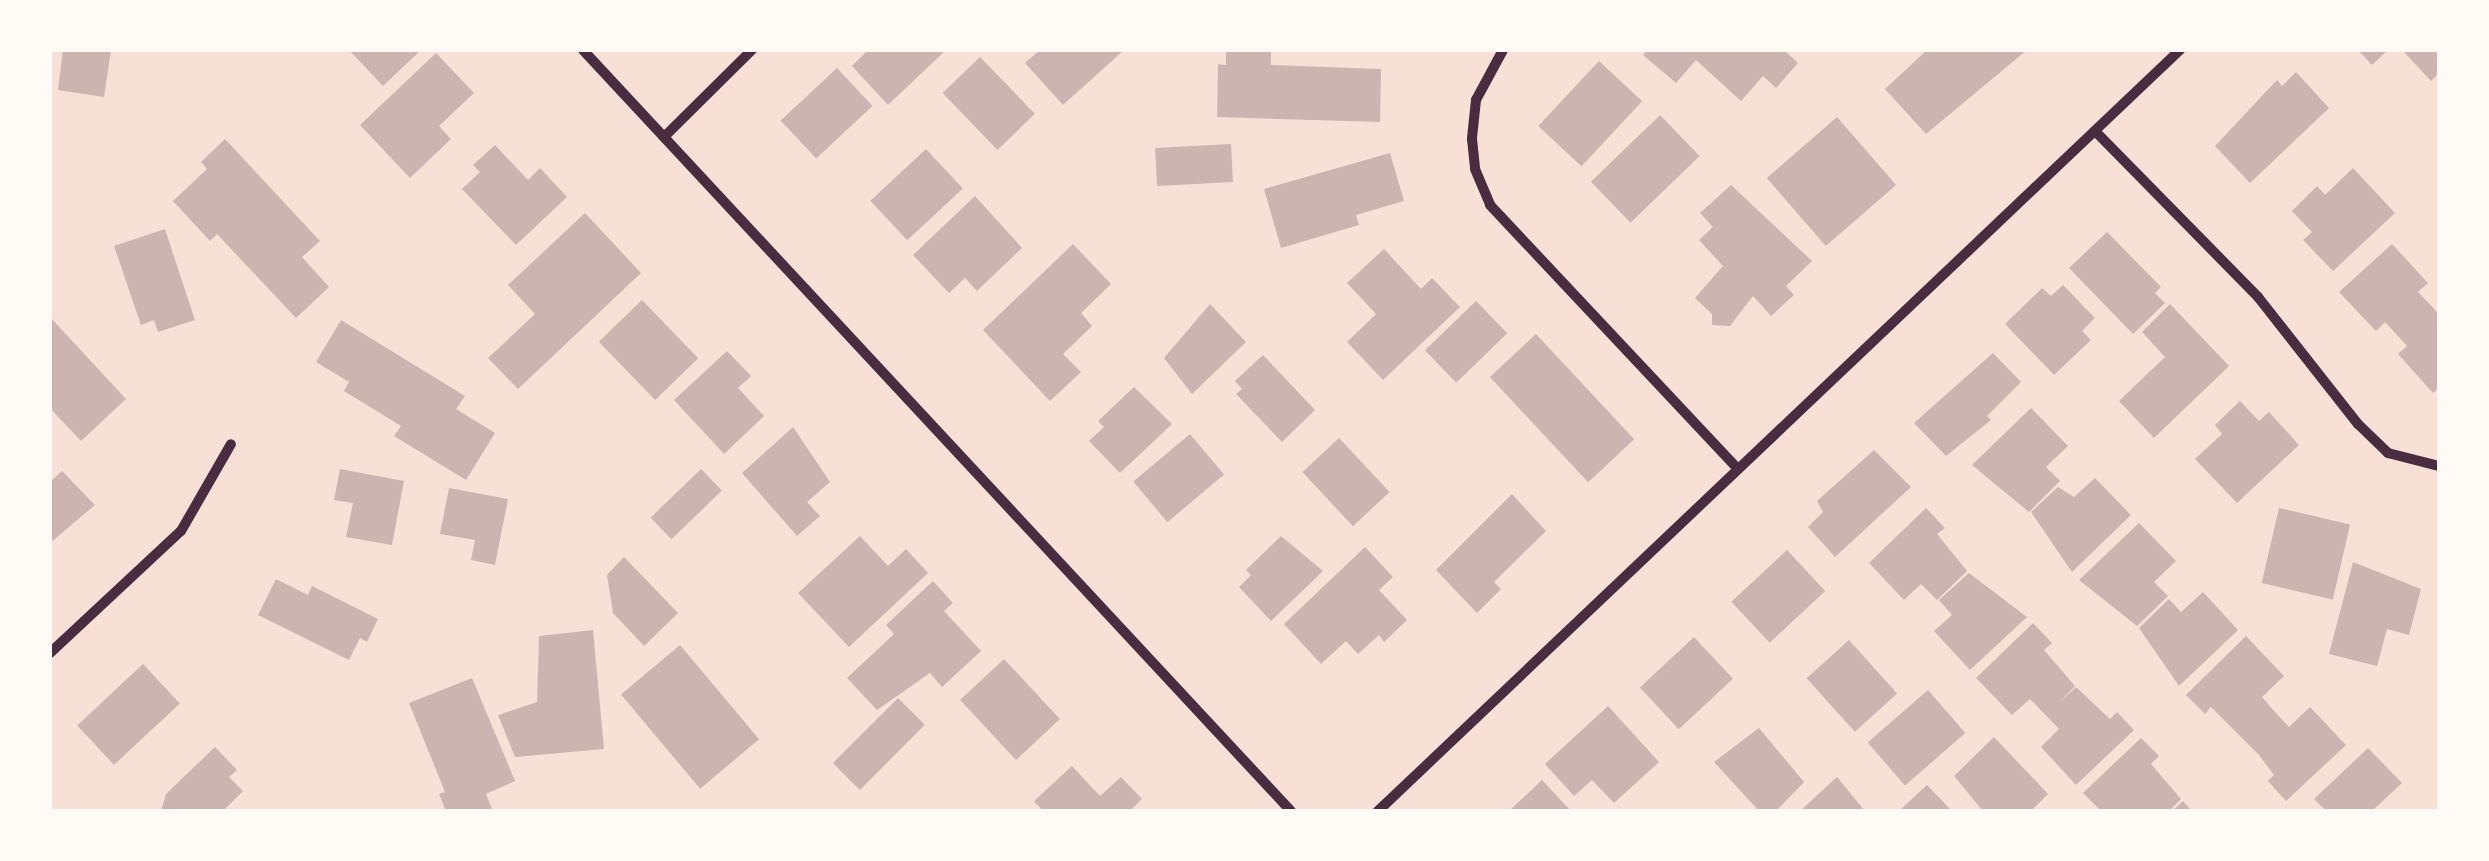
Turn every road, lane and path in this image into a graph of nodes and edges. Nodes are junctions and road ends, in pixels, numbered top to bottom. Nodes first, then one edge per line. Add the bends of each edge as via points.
1 (583, 50) edge
2 (752, 50) edge
3 (1503, 50) edge
4 (2180, 50) edge
5 (2095, 131) junction
6 (664, 137) junction
7 (231, 444) dead end
8 (2439, 466) edge
9 (1737, 468) junction
10 (50, 653) edge
11 (1291, 811) edge
12 (1378, 811) edge

1 - 6 street
2 - 6 street
3 - 9 street via 1476,100 1472,139 1474,169 1490,205
4 - 5 street
5 - 8 street via 2258,297 2358,424 2388,453
5 - 9 street
6 - 11 street
7 - 10 street via 181,531
9 - 12 street

